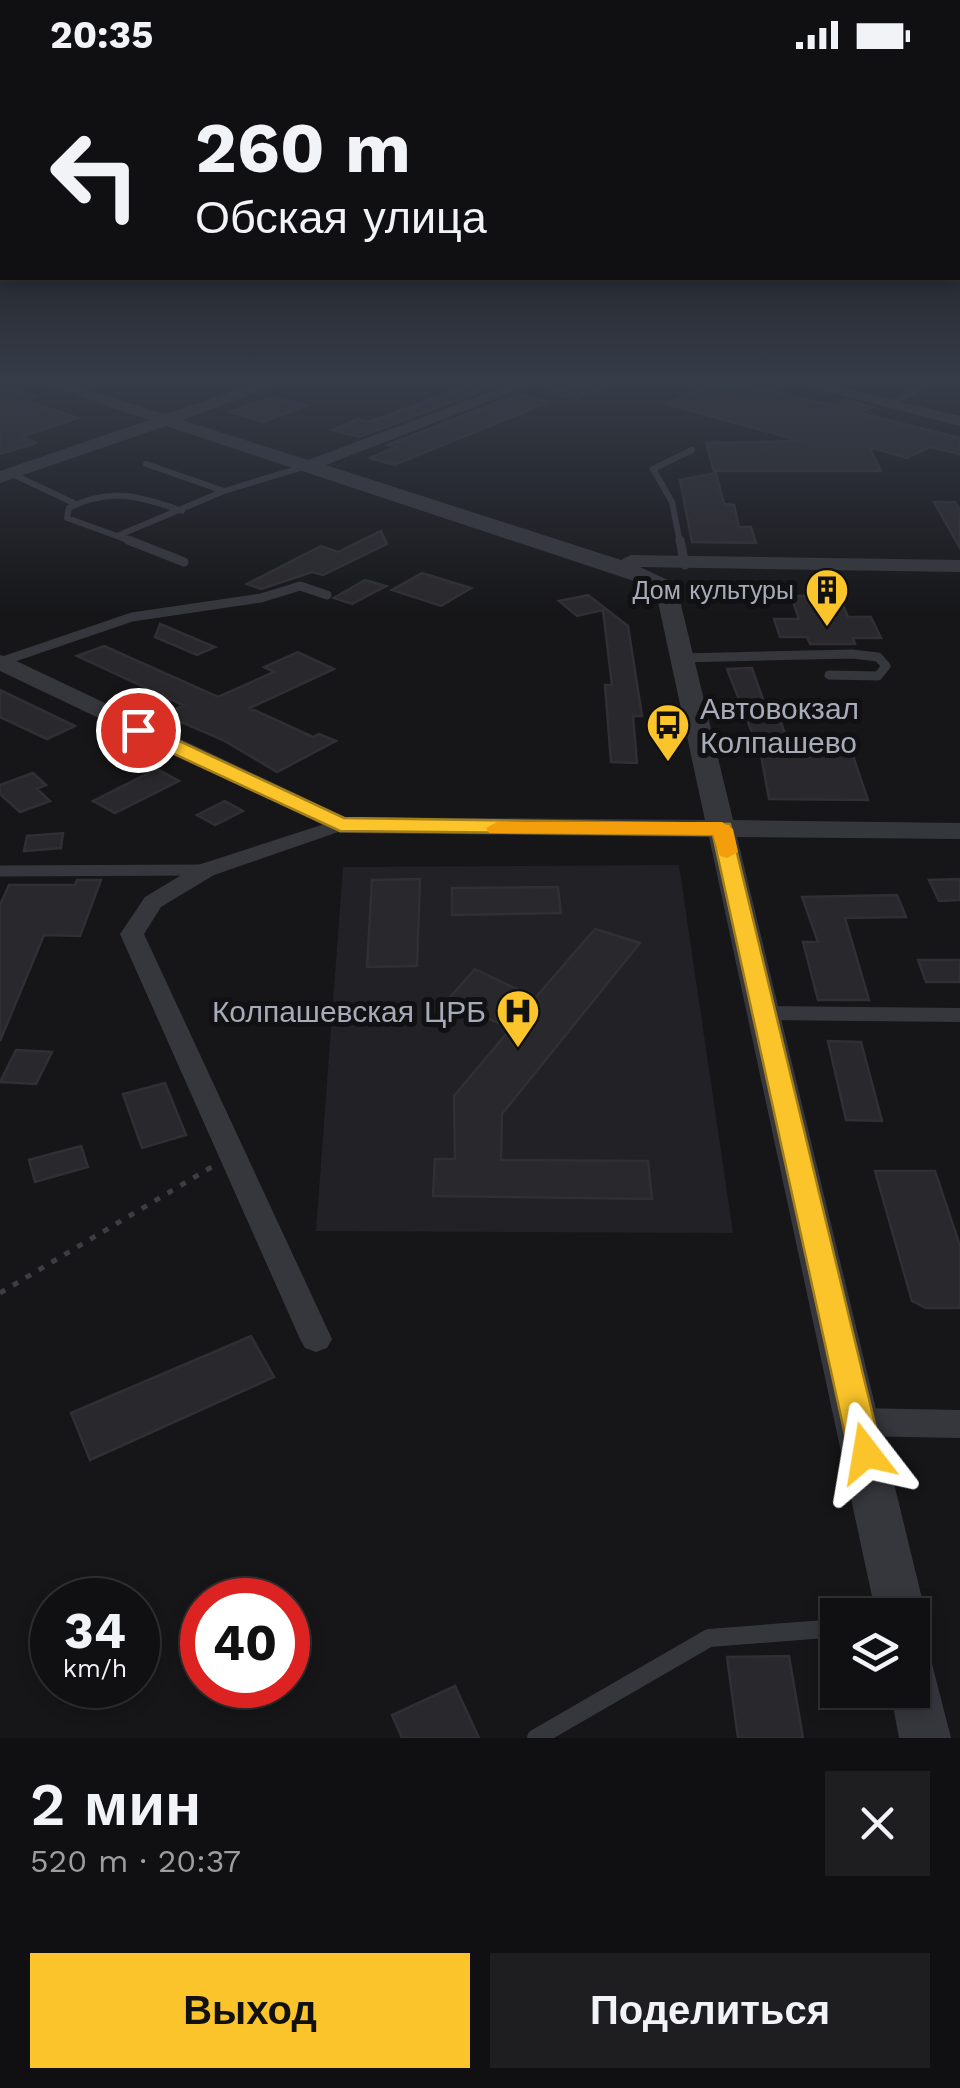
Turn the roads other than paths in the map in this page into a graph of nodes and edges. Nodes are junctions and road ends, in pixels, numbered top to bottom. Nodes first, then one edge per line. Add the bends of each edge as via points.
1 (48, 460) edge
2 (293, 460) edge
3 (324, 460) edge
4 (672, 460) edge
5 (146, 464) dead end
6 (310, 465) junction
7 (5, 475) edge
8 (224, 492) junction
9 (76, 504) junction
10 (182, 511) junction
11 (117, 536) junction
12 (598, 559) junction
13 (184, 562) dead end
14 (686, 565) junction
15 (960, 566) edge
16 (665, 584) junction
17 (326, 595) dead end
18 (682, 658) junction
19 (0, 662) edge
20 (829, 676) dead end
21 (340, 824) junction
22 (722, 829) junction
23 (960, 831) edge
24 (206, 870) junction
25 (0, 871) edge
26 (761, 1013) junction
27 (960, 1015) edge
28 (316, 1339) dead end
29 (858, 1422) junction
30 (960, 1424) edge
31 (897, 1598) edge
32 (820, 1629) edge
33 (919, 1708) edge
34 (536, 1738) edge
35 (925, 1738) edge

1 - 7 street
2 - 6 street
3 - 6 street
4 - 14 lane via 653,469 672,502
5 - 8 lane
6 - 8 lane
6 - 12 street
7 - 9 lane
8 - 10 lane
9 - 10 lane via 124,490
9 - 11 lane via 67,518
10 - 11 lane
11 - 13 lane
12 - 14 street
12 - 16 street
14 - 15 street
14 - 16 street
16 - 18 street
17 - 19 lane via 300,586 132,617
18 - 20 lane via 852,654 878,657 886,666 878,676
18 - 22 street
19 - 21 street
21 - 22 street
21 - 24 street
22 - 23 street
22 - 26 street
24 - 25 lane
24 - 28 street via 153,902 132,934
26 - 27 lane
26 - 29 street
29 - 30 street
29 - 31 street
32 - 34 lane via 709,1638
33 - 35 street

